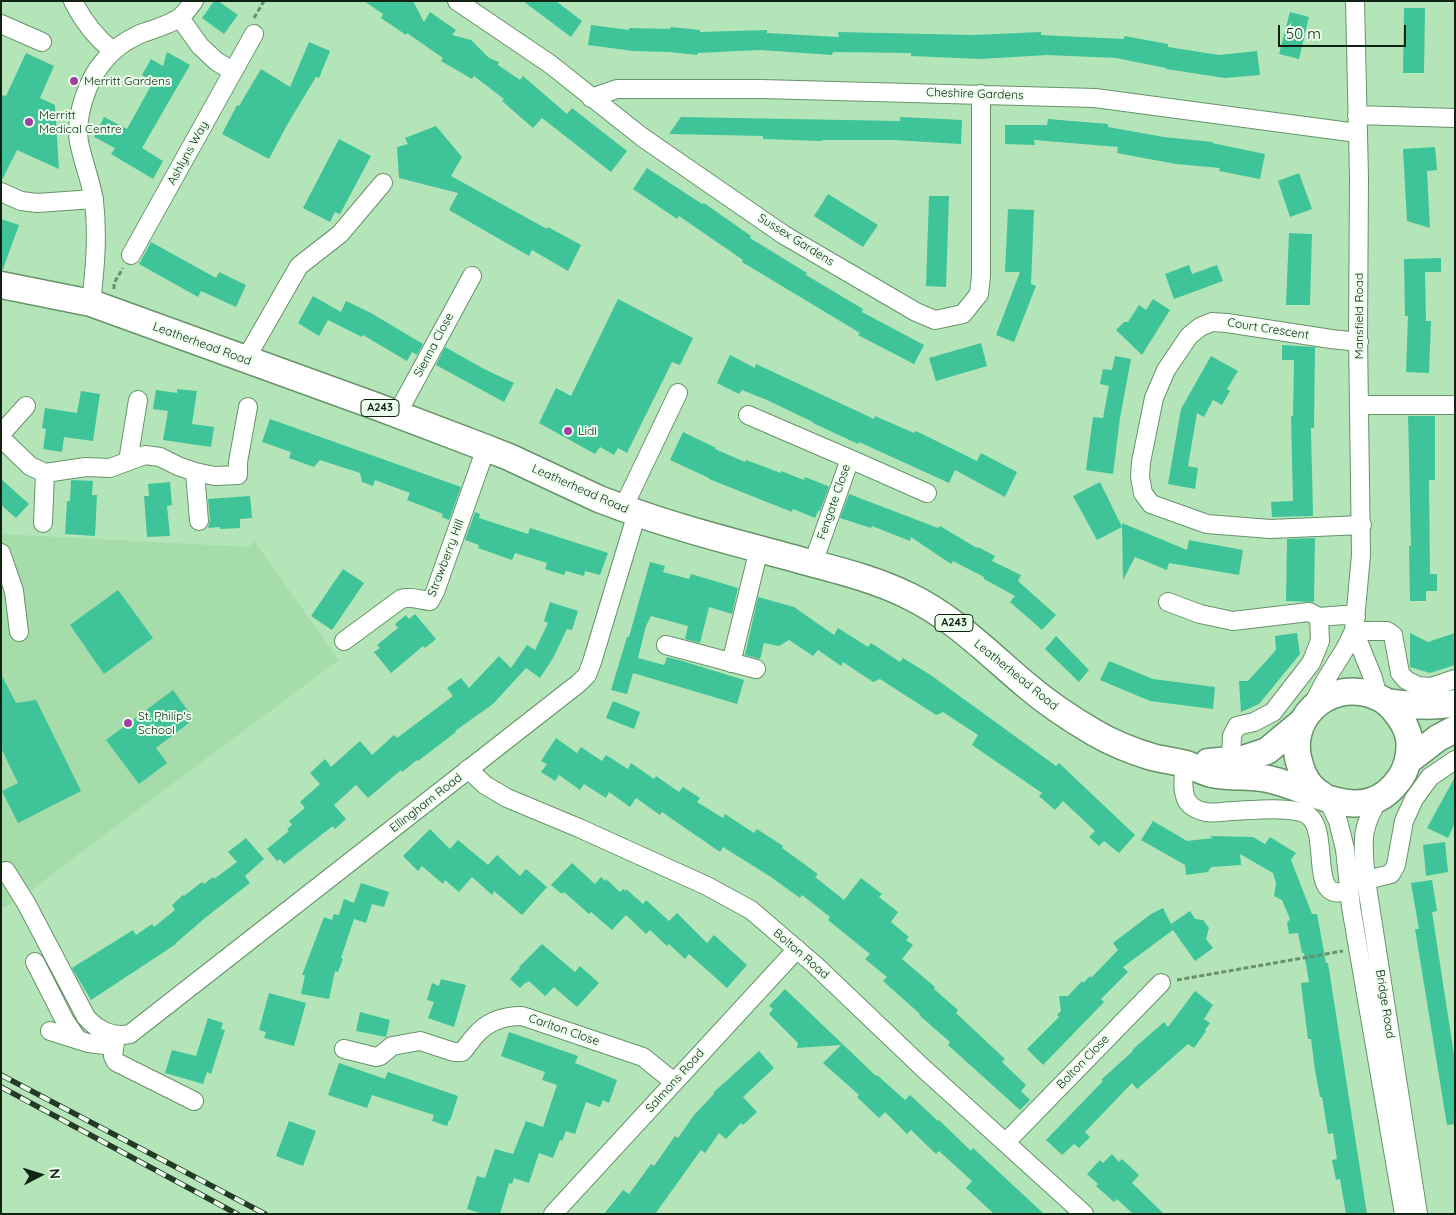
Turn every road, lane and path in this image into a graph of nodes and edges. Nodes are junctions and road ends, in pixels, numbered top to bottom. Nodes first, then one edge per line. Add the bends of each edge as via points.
1 (73, 1) edge
2 (194, 1) edge
3 (457, 1) edge
4 (1355, 1) edge
5 (180, 18) junction
6 (1, 24) edge
7 (254, 34) dead end
8 (42, 42) dead end
9 (113, 51) junction
10 (232, 71) junction
11 (981, 94) junction
12 (591, 98) junction
13 (1455, 118) edge
14 (1357, 124) junction
15 (383, 183) dead end
16 (1, 192) edge
17 (94, 199) junction
18 (132, 255) joint
19 (472, 276) dead end
20 (1, 284) edge
21 (103, 307) junction
22 (1359, 342) junction
23 (245, 360) junction
24 (678, 393) dead end
25 (138, 400) dead end
26 (1360, 405) junction
27 (1455, 405) edge
28 (26, 406) dead end
29 (248, 407) dead end
30 (397, 414) junction
31 (748, 415) dead end
32 (3, 442) edge
33 (486, 448) junction
34 (850, 459) junction
35 (128, 461) junction
36 (195, 472) junction
37 (45, 473) junction
38 (927, 493) dead end
39 (630, 511) junction
40 (200, 521) dead end
41 (43, 523) dead end
42 (1362, 524) junction
43 (759, 548) junction
44 (1, 553) edge
45 (813, 564) junction
46 (1168, 602) dead end
47 (1319, 617) junction
48 (1355, 624) junction
49 (19, 632) dead end
50 (344, 641) dead end
51 (666, 645) dead end
52 (731, 662) junction
53 (756, 669) dead end
54 (1455, 679) edge
55 (1382, 699) junction
56 (1455, 703) edge
57 (1306, 717) junction
58 (1455, 730) edge
59 (1231, 760) junction
60 (1455, 760) edge
61 (1408, 761) junction
62 (1185, 764) junction
63 (468, 769) junction
64 (1325, 797) junction
65 (1380, 798) junction
66 (3, 867) edge
67 (1366, 880) junction
68 (1349, 891) junction
69 (797, 949) junction
70 (1358, 949) junction
71 (35, 962) dead end
72 (1160, 983) joint
73 (50, 1031) dead end
74 (116, 1037) junction
75 (78, 1040) junction
76 (344, 1049) dead end
77 (674, 1082) junction
78 (194, 1101) dead end
79 (1006, 1142) junction
80 (553, 1214) edge
81 (1084, 1214) edge
82 (1404, 1214) edge
83 (1418, 1214) edge

1 - 9 street via 83,20
2 - 5 street
3 - 12 street, Sussex Gardens via 550,64
4 - 14 street, Mansfield Road
5 - 9 street via 141,34
5 - 10 street via 200,46
6 - 8 street
7 - 10 street, Ashlyns Way via 250,60
9 - 17 street via 103,61 85,93 80,120 79,141
10 - 18 street, Ashlyns Way via 138,232
11 - 12 street, Cheshire Gardens via 617,89
11 - 12 street, Sussex Gardens via 981,276 978,294 963,314 935,320 784,235 642,138
11 - 14 street, Cheshire Gardens via 1095,98
13 - 14 street, Cheshire Gardens
14 - 22 street, Mansfield Road
15 - 23 street via 340,234 299,266
16 - 17 street via 21,201 37,203
17 - 21 street via 96,258
18 - 21 path
19 - 30 street, Sienna Close
20 - 21 highway, Leatherhead Road / A243
21 - 23 highway, Leatherhead Road / A243
22 - 26 street, Mansfield Road
22 - 42 street, Court Crescent via 1227,322 1212,322 1200,327 1189,336 1166,370 1154,398 1140,477 1143,493 1151,504 1207,524 1270,529
23 - 30 highway, Leatherhead Road / A243
24 - 39 street, Ellingham Road
25 - 35 street
26 - 27 street
26 - 42 street, Mansfield Road
28 - 32 street
29 - 36 street via 238,475 215,476
30 - 33 highway, Leatherhead Road / A243
31 - 34 street, Fengate Close
32 - 37 street via 30,466
33 - 39 highway, Leatherhead Road / A243
33 - 50 street, Strawberry Hill via 430,601 411,596 401,599
34 - 38 street
34 - 45 street, Fengate Close
35 - 36 street via 145,455 160,457
35 - 37 street via 110,468 86,466
36 - 40 street
37 - 41 street
39 - 43 highway, Leatherhead Road / A243
39 - 63 street, Ellingham Road via 587,675
42 - 48 street, Mansfield Road
43 - 45 highway, Leatherhead Road / A243
43 - 52 street
44 - 49 street via 14,592
45 - 62 highway, Leatherhead Road / A243 via 866,578 910,596 951,621 1028,687 1096,734 1122,748
46 - 47 street via 1200,614 1233,621 1309,612
47 - 48 street via 1344,615
47 - 59 street via 1320,641 1311,663 1273,712 1237,726 1232,736
48 - 54 street via 1393,635 1400,673 1406,680 1418,686 1431,687
48 - 55 street, Mansfield Road
48 - 57 street, Mansfield Road
51 - 52 street
52 - 53 street
55 - 56 highway, A243 via 1424,707
55 - 57 highway, A243 via 1360,691 1341,692 1324,699
55 - 61 highway, A243 via 1401,718 1409,739
57 - 59 highway, A243 via 1267,751
57 - 64 highway via 1297,738 1296,755 1310,785
58 - 61 highway, A243 via 1438,738
59 - 62 highway, A243
60 - 67 street via 1430,778 1414,799 1404,821 1396,865 1391,874
61 - 65 highway, A243 via 1393,788
62 - 64 highway, A243 via 1211,774 1267,778
62 - 68 street via 1183,790 1188,803 1196,809 1212,813 1288,810 1304,813 1313,819 1326,886 1337,893
63 - 69 street, Bolton Road via 485,785 507,798 698,882 751,910
63 - 74 street, Ellingham Road
64 - 65 highway, A243 via 1342,804 1362,804
64 - 68 street, Bridge Road via 1338,821 1345,849
65 - 67 street, Bridge Road via 1366,822 1363,838
66 - 74 street via 26,903 80,1008 91,1023
67 - 83 street, Bridge Road
68 - 70 street, Bridge Road
69 - 77 street, Salmons Road
69 - 79 street, Bolton Road
70 - 72 path
70 - 82 street, Bridge Road
71 - 75 street
72 - 79 street, Bolton Close
73 - 75 street
74 - 75 street via 88,1043
74 - 78 street via 113,1056 116,1062
76 - 77 street, Carlton Close via 380,1056 392,1046 420,1041 462,1052 482,1027 508,1016 522,1016 643,1057
77 - 80 street, Salmons Road
79 - 81 street, Bolton Road

